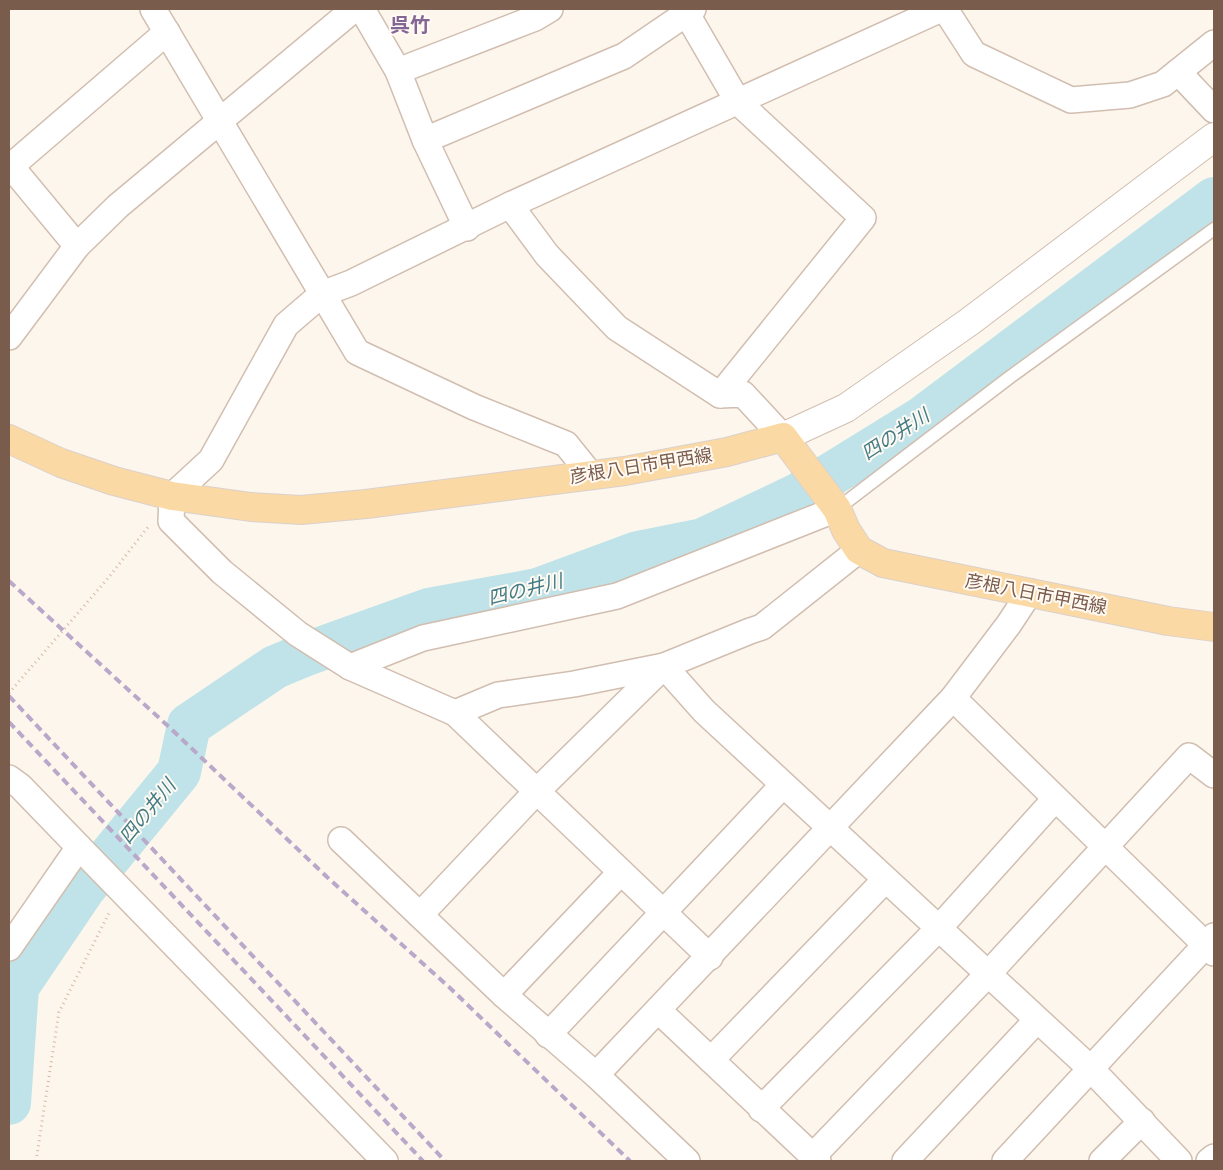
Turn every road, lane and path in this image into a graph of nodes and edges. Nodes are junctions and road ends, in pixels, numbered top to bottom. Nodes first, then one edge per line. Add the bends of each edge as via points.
1 (153, 9) edge
2 (354, 9) edge
3 (362, 9) edge
4 (941, 9) edge
5 (945, 9) edge
6 (688, 10) edge
7 (539, 12) edge
8 (167, 32) junction
9 (1214, 43) edge
10 (398, 72) junction
11 (1178, 72) junction
12 (738, 102) junction
13 (1214, 110) edge
14 (220, 121) junction
15 (1214, 137) edge
16 (425, 140) junction
17 (9, 166) edge
18 (510, 205) junction
19 (467, 228) junction
20 (1214, 229) edge
21 (77, 246) junction
22 (322, 294) junction
23 (9, 337) edge
24 (720, 395) junction
25 (783, 436) junction
26 (9, 439) edge
27 (591, 475) junction
28 (172, 496) junction
29 (833, 504) junction
30 (859, 550) junction
31 (1030, 592) junction
32 (1214, 627) edge
33 (346, 665) junction
34 (664, 666) junction
35 (9, 693) edge
36 (953, 698) junction
37 (455, 712) junction
38 (1214, 775) edge
39 (9, 778) edge
40 (783, 785) junction
41 (536, 792) junction
42 (1055, 799) junction
43 (831, 829) junction
44 (340, 840) dead end
45 (1106, 845) junction
46 (79, 847) junction
47 (620, 873) junction
48 (885, 880) junction
49 (120, 890) junction
50 (665, 912) junction
51 (420, 915) junction
52 (939, 928) junction
53 (1212, 944) edge
54 (9, 948) edge
55 (710, 957) junction
56 (988, 974) junction
57 (504, 995) junction
58 (658, 1011) junction
59 (1037, 1020) junction
60 (548, 1035) junction
61 (711, 1060) junction
62 (1091, 1068) junction
63 (596, 1075) junction
64 (761, 1109) junction
65 (1142, 1121) junction
66 (1214, 1157) edge
67 (816, 1158) edge
68 (36, 1161) edge
69 (385, 1161) edge
70 (687, 1161) edge
71 (905, 1161) edge
72 (1006, 1161) edge
73 (1102, 1161) edge
74 (1179, 1161) edge
75 (1209, 1161) edge

1 - 8 street
2 - 14 street
3 - 10 street
4 - 12 street
5 - 11 street via 974,54 1071,100 1130,95 1163,84
6 - 12 street
6 - 16 street via 624,56
7 - 10 street
8 - 14 street
8 - 17 street
9 - 11 street
10 - 16 street
11 - 13 street
12 - 18 street
12 - 24 street via 863,218
14 - 21 street via 118,206
14 - 22 street
15 - 25 street via 936,345 846,408
16 - 19 street
17 - 21 street
18 - 19 street
18 - 24 street via 547,255 617,328
19 - 22 street
20 - 29 lane
21 - 23 street
22 - 27 street via 358,352 474,407 566,444
22 - 28 street via 286,325 211,460
24 - 25 street via 742,394
25 - 27 main road, 彦根八日市甲西線 via 676,462
25 - 29 main road
26 - 28 main road, 彦根八日市甲西線 via 114,482
27 - 28 main road, 彦根八日市甲西線 via 302,510
28 - 33 street via 171,521 222,572 298,634
28 - 35 path via 109,577
29 - 30 main road
29 - 33 street via 617,596 423,638
30 - 31 main road, 彦根八日市甲西線 via 883,562
30 - 34 street via 762,627
31 - 32 main road, 彦根八日市甲西線
31 - 36 street
33 - 37 street
34 - 37 street via 574,684 498,694
34 - 40 street via 704,711
34 - 41 street
36 - 42 street
36 - 43 street
37 - 41 street
38 - 45 street via 1190,756
39 - 46 street
40 - 43 street
40 - 50 street
41 - 47 street
41 - 51 street
42 - 45 street
42 - 52 street
43 - 48 street
43 - 55 street
44 - 51 street
45 - 53 street
45 - 56 street
46 - 49 street
46 - 54 street
47 - 50 street
47 - 57 street
48 - 52 street
48 - 61 street
49 - 68 path via 59,1012
49 - 69 street
50 - 55 street
50 - 60 street
51 - 57 street
52 - 56 street
52 - 64 street
53 - 62 street
55 - 58 street
56 - 59 street
56 - 67 street
57 - 60 street
58 - 61 street
58 - 63 street
59 - 62 street
59 - 71 street
60 - 63 street
61 - 64 street
62 - 65 street
62 - 72 street
63 - 70 street
64 - 67 street
65 - 73 street
65 - 74 street
66 - 75 street

